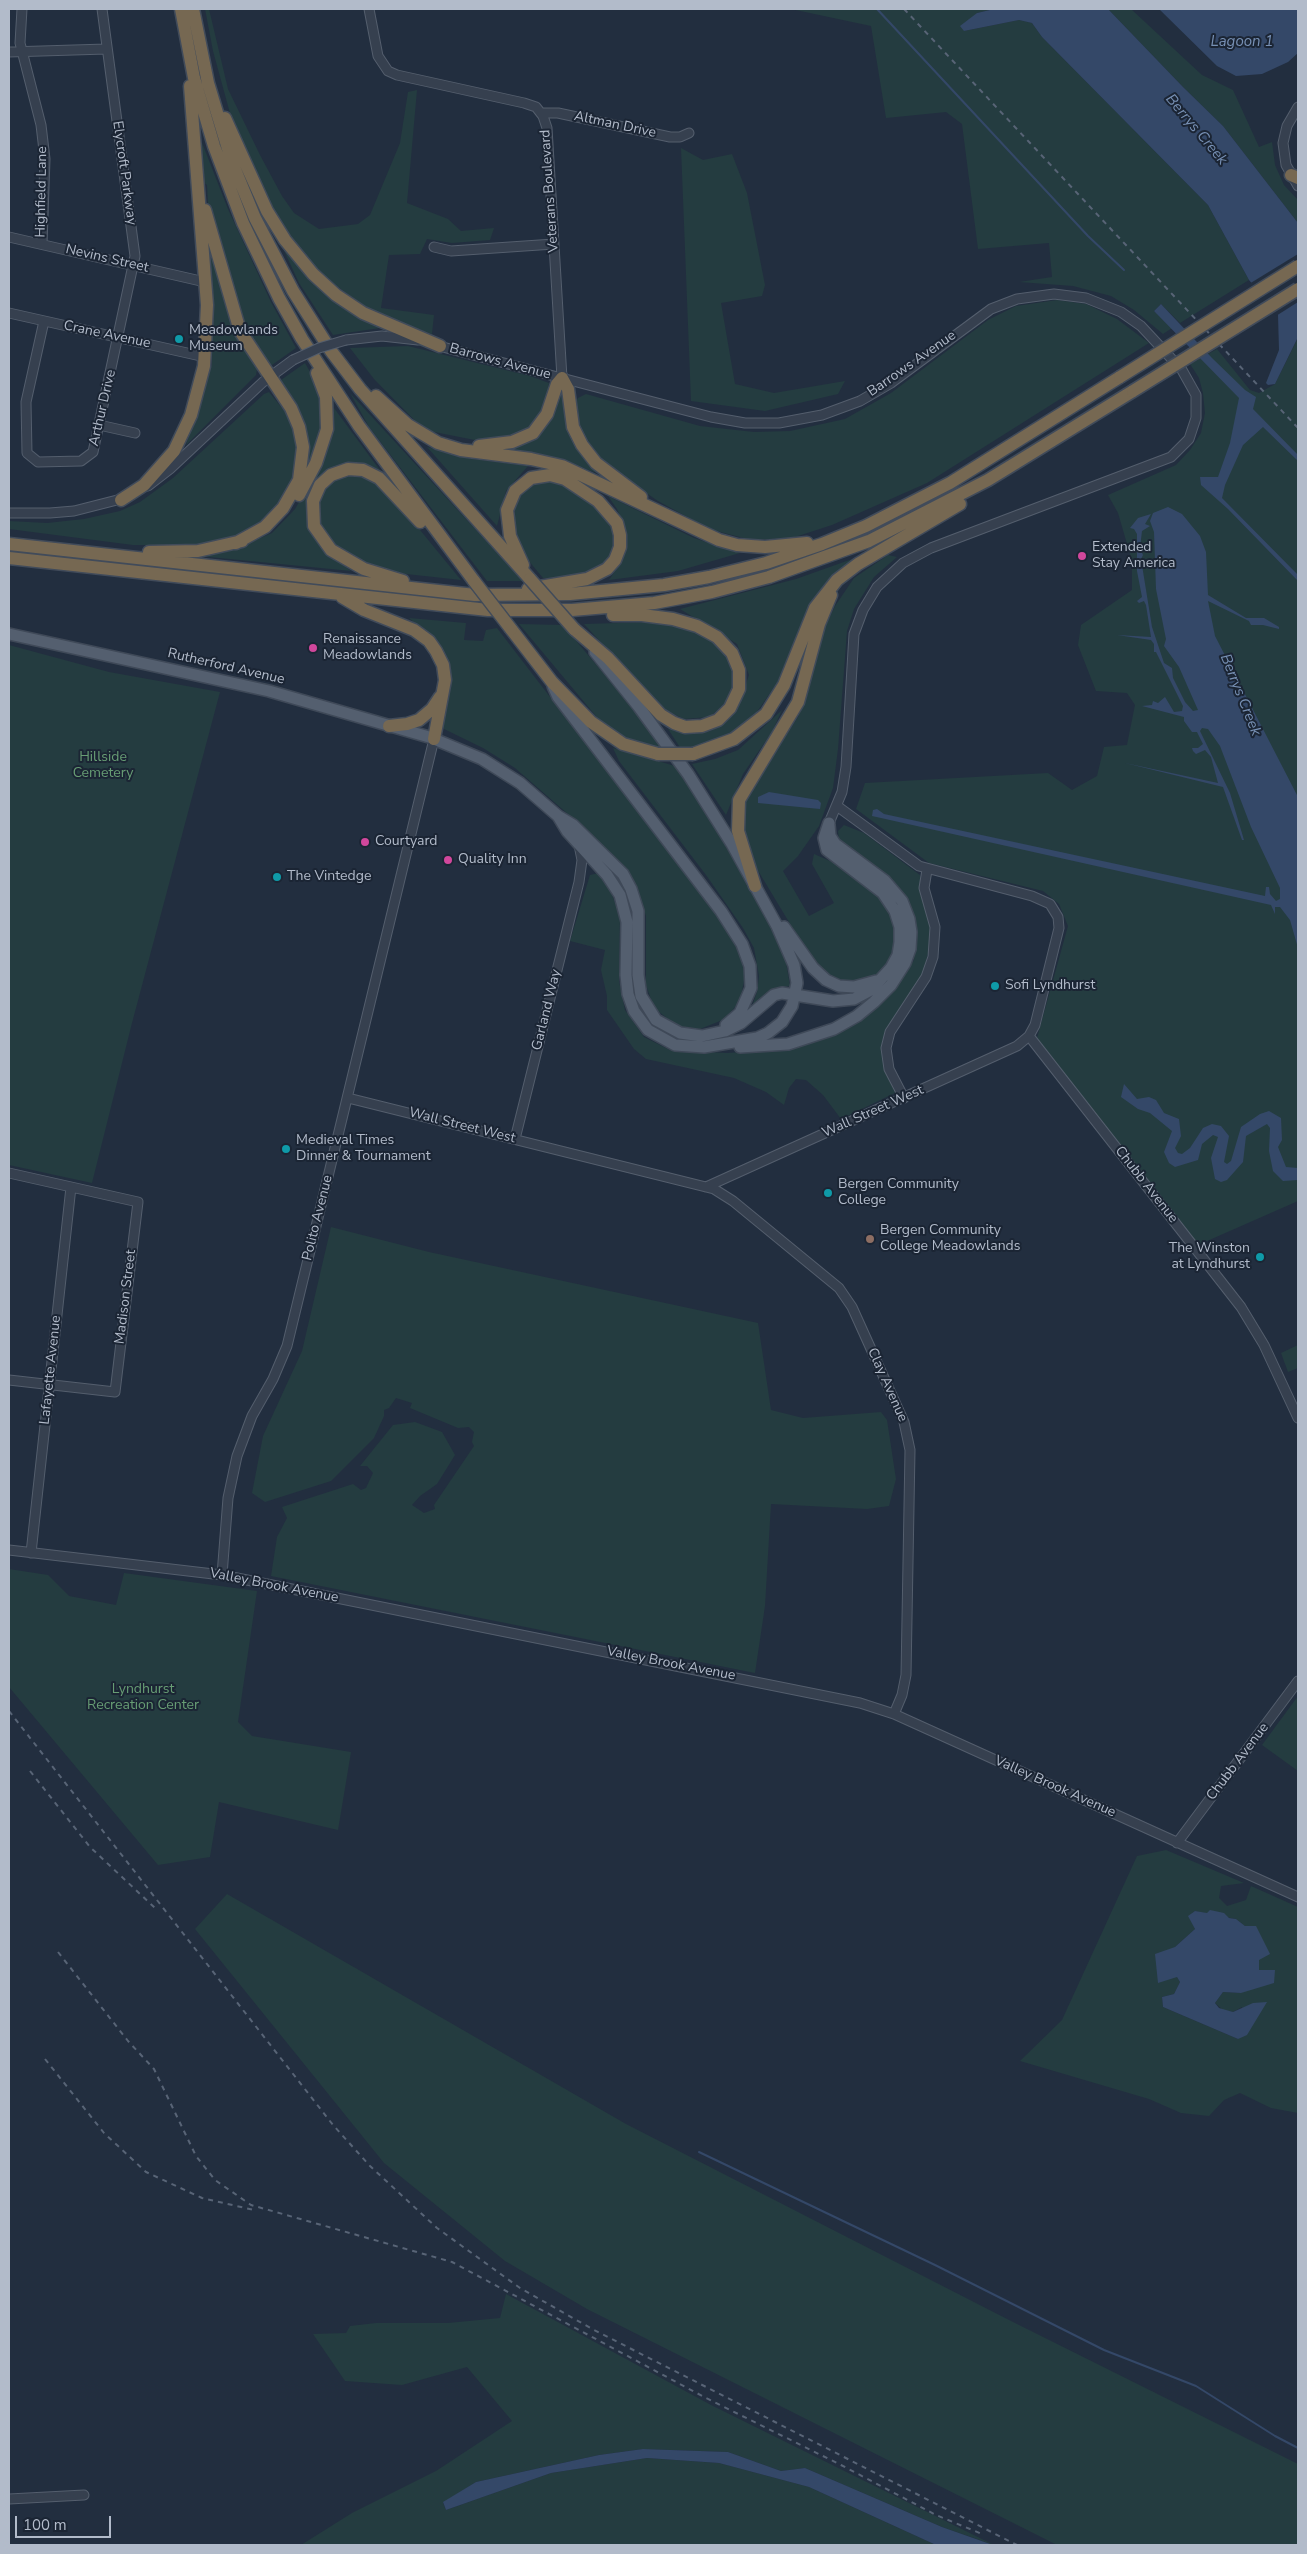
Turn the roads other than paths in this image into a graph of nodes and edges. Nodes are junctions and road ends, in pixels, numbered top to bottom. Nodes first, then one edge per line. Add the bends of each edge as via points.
1 (22, 9) edge
2 (102, 9) edge
3 (181, 9) edge
4 (193, 9) edge
5 (370, 9) edge
6 (200, 48) junction
7 (106, 49) junction
8 (9, 52) edge
9 (21, 52) junction
10 (189, 56) junction
11 (1298, 107) edge
12 (541, 112) junction
13 (689, 133) dead end
14 (196, 177) junction
15 (1296, 179) edge
16 (9, 237) edge
17 (42, 244) junction
18 (554, 244) junction
19 (434, 247) dead end
20 (135, 266) junction
21 (1298, 266) edge
22 (205, 282) junction
23 (1298, 289) edge
24 (9, 313) edge
25 (290, 319) junction
26 (44, 321) junction
27 (318, 330) junction
28 (119, 337) junction
29 (440, 346) junction
30 (205, 357) junction
31 (270, 377) junction
32 (562, 378) junction
33 (99, 425) junction
34 (414, 429) junction
35 (135, 433) dead end
36 (988, 480) junction
37 (121, 500) junction
38 (9, 513) edge
39 (683, 524) junction
40 (844, 536) junction
41 (9, 544) edge
42 (236, 544) junction
43 (127, 557) junction
44 (9, 558) edge
45 (460, 562) junction
46 (851, 568) junction
47 (530, 579) junction
48 (448, 593) junction
49 (338, 594) junction
50 (487, 595) junction
51 (572, 610) junction
52 (576, 631) junction
53 (9, 634) edge
54 (552, 682) junction
55 (445, 685) junction
56 (389, 726) junction
57 (434, 739) junction
58 (837, 806) junction
59 (558, 816) junction
60 (829, 823) junction
61 (579, 844) junction
62 (927, 870) junction
63 (604, 871) junction
64 (579, 882) junction
65 (758, 891) junction
66 (891, 968) junction
67 (796, 994) junction
68 (691, 1035) junction
69 (1029, 1036) junction
70 (710, 1047) junction
71 (348, 1098) junction
72 (904, 1098) junction
73 (516, 1139) junction
74 (9, 1173) edge
75 (71, 1187) junction
76 (706, 1187) junction
77 (9, 1380) edge
78 (49, 1385) junction
79 (1298, 1418) edge
80 (9, 1550) edge
81 (31, 1553) junction
82 (222, 1575) junction
83 (1298, 1681) edge
84 (894, 1714) junction
85 (1177, 1843) junction
86 (1298, 1897) edge
87 (84, 2495) dead end
88 (9, 2498) edge

1 - 9 street, Highfield Lane
2 - 7 street, Elycroft Parkway
3 - 10 highway
4 - 6 highway
5 - 12 street, Veterans Boulevard via 378,56 388,71 524,103
6 - 27 highway via 222,135 250,206 275,260
6 - 29 highway via 224,116 256,190 298,258 320,282 354,308
7 - 9 street
7 - 20 street, Elycroft Parkway
8 - 9 street
9 - 17 street, Highfield Lane via 44,142
10 - 14 highway
10 - 25 highway via 221,168
11 - 15 street via 1287,126 1283,143 1285,160
12 - 13 street, Altman Drive via 670,137
12 - 18 street, Veterans Boulevard via 547,128
14 - 22 highway
14 - 31 highway via 238,325
16 - 17 street, Nevins Street
17 - 20 street, Nevins Street
18 - 19 street via 451,250
18 - 32 street, Veterans Boulevard
20 - 22 street, Nevins Street
20 - 28 street, Elycroft Parkway
21 - 40 highway, bridge via 940,489
22 - 30 highway
23 - 36 highway, bridge
24 - 26 street, Crane Avenue
25 - 42 highway via 324,391 328,410 326,436 310,476 288,512 267,530
25 - 45 highway via 358,426
26 - 28 street, Crane Avenue
26 - 33 street, Arthur Drive via 26,402 27,453 38,462 82,461 93,452
27 - 34 highway via 377,397
27 - 47 highway via 368,398
28 - 30 street, Crane Avenue
28 - 33 street, Arthur Drive
29 - 31 street, Barrows Avenue, bridge via 395,337 346,340 293,360
29 - 32 street, Barrows Avenue
30 - 37 highway via 194,406 174,451 144,485
31 - 37 street, Barrows Avenue via 166,473
31 - 42 highway via 297,421 302,440 302,467 293,493 279,513 260,531
32 - 34 highway via 556,384 550,409 541,424 518,441 494,446 462,445
32 - 39 highway via 568,389 573,426 588,455 629,489
32 - 58 street, Barrows Avenue via 731,422 765,424 800,420 842,409 877,392 997,306 1026,297 1054,294 1086,298 1121,312 1147,332 1189,380 1196,401 1195,424 1186,443 1171,457 931,548 903,563 877,587 859,618 852,643 846,767
33 - 35 street
34 - 39 highway via 453,448 562,466
36 - 46 highway via 959,506
36 - 51 highway via 891,531 792,570 677,599
37 - 38 street, Barrows Avenue via 74,511
39 - 40 highway via 719,540 751,546 787,546
40 - 50 highway via 761,564 681,582 599,592
41 - 43 highway
42 - 43 highway via 191,551 142,551
43 - 48 highway
44 - 49 highway
45 - 48 highway via 441,547 372,473 353,469 339,471 327,478 316,493 312,509 314,526 321,539 338,556 377,574
45 - 54 highway, bridge
46 - 54 highway, bridge via 828,588 815,608 784,685 766,714 734,739 693,754 658,754 630,747 605,734
46 - 65 highway via 824,610 803,688 794,709 739,800 738,831
47 - 50 highway via 510,536 508,506 512,495 524,482 538,476 558,476 588,492 613,515 621,539 615,560 592,577
47 - 52 highway, bridge
48 - 50 highway
49 - 51 highway via 488,610
49 - 55 highway via 364,610 407,626 424,637 439,656
51 - 52 highway via 592,616 632,614 664,617 705,630 724,643 736,661 740,679 735,699 722,716 708,724 691,727 674,723 661,715 608,658
52 - 65 main road via 632,697 674,754 714,814
53 - 56 main road, Rutherford Avenue via 247,686
54 - 68 main road via 558,696 727,920 747,954 751,988 740,1013 718,1030
55 - 56 highway via 435,706 423,718
55 - 57 highway
56 - 57 main road, Rutherford Avenue
57 - 59 main road, Rutherford Avenue via 466,751 503,772
57 - 71 street, Polito Avenue
58 - 60 street, Barrows Avenue
58 - 62 street via 910,861
59 - 61 main road
59 - 68 main road via 570,822 626,879 638,911 638,980 644,1002 665,1027
60 - 66 main road via 824,838 827,850 878,890 895,911 900,942
60 - 70 main road via 830,836 835,844 890,886 905,907 911,938 903,968 868,1007 826,1032 781,1045
61 - 63 main road
61 - 64 street, Garland Way via 582,860
62 - 69 street via 1037,897 1055,910 1059,920 1058,936
62 - 72 street via 924,888 938,947 926,977 886,1042 889,1069
63 - 64 street via 587,870
63 - 70 main road via 618,890 626,911 626,988 637,1016 648,1030 669,1043
64 - 73 street, Garland Way
65 - 66 main road via 813,968 830,983 844,987 863,986 877,980
65 - 67 main road via 792,960 797,977
66 - 67 main road via 871,990 854,999 833,1001
67 - 68 main road via 786,992 774,996 746,1020 725,1031 708,1036
67 - 70 main road via 786,1017 768,1033
69 - 72 street, Wall Street West via 1017,1046
69 - 79 street, Chubb Avenue via 1241,1307 1264,1345
71 - 73 street, Wall Street West
71 - 82 street, Polito Avenue via 287,1346 236,1456 228,1498
72 - 76 street, Wall Street West
73 - 76 street, Wall Street West
74 - 75 street
75 - 78 street, Lafayette Avenue
75 - 78 street, Madison Street via 138,1202 115,1392
76 - 84 street, Clay Avenue via 733,1201 842,1293 852,1307 904,1422 911,1464 906,1675
77 - 78 street
78 - 81 street, Lafayette Avenue
80 - 81 street, Valley Brook Avenue
81 - 82 street, Valley Brook Avenue
82 - 84 street, Valley Brook Avenue via 860,1702
83 - 85 street, Chubb Avenue
84 - 85 street, Valley Brook Avenue
85 - 86 street, Valley Brook Avenue
87 - 88 street

